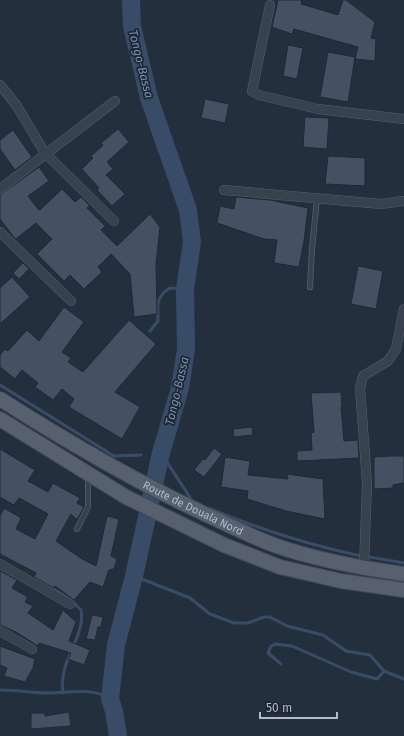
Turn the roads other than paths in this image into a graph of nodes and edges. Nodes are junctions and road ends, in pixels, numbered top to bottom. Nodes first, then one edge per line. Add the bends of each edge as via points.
1 (270, 5) dead end
2 (0, 85) edge
3 (115, 101) dead end
4 (404, 119) edge
5 (46, 153) junction
6 (0, 176) edge
7 (3, 186) edge
8 (224, 190) dead end
9 (317, 198) junction
10 (404, 202) edge
11 (114, 221) dead end
12 (0, 232) edge
13 (310, 287) dead end
14 (70, 301) dead end
15 (404, 309) edge
16 (0, 399) edge
17 (0, 419) edge
18 (53, 433) junction
19 (44, 446) junction
20 (88, 474) junction
21 (77, 529) dead end
22 (0, 564) edge
23 (364, 567) junction
24 (404, 574) edge
25 (404, 590) edge
26 (70, 604) dead end
27 (0, 631) edge
28 (32, 649) dead end

1 - 4 street via 252,91 259,95 318,109
2 - 5 street via 17,106
3 - 5 street
5 - 7 street
5 - 11 street
6 - 7 street
8 - 9 street
9 - 10 street via 381,204
9 - 13 lane
12 - 14 street
15 - 23 street via 396,350 388,361 363,376 360,388 367,483
16 - 18 main road, Route de Douala Nord
17 - 19 main road, Route de Douala Nord
18 - 19 main road
18 - 23 main road, Route de Douala Nord via 130,478 245,533 309,555
19 - 20 main road, Route de Douala Nord
20 - 21 lane via 88,507
20 - 25 main road, Route de Douala Nord via 164,516 224,545 280,567 341,581
22 - 26 street
23 - 24 main road, Route de Douala Nord
27 - 28 street

